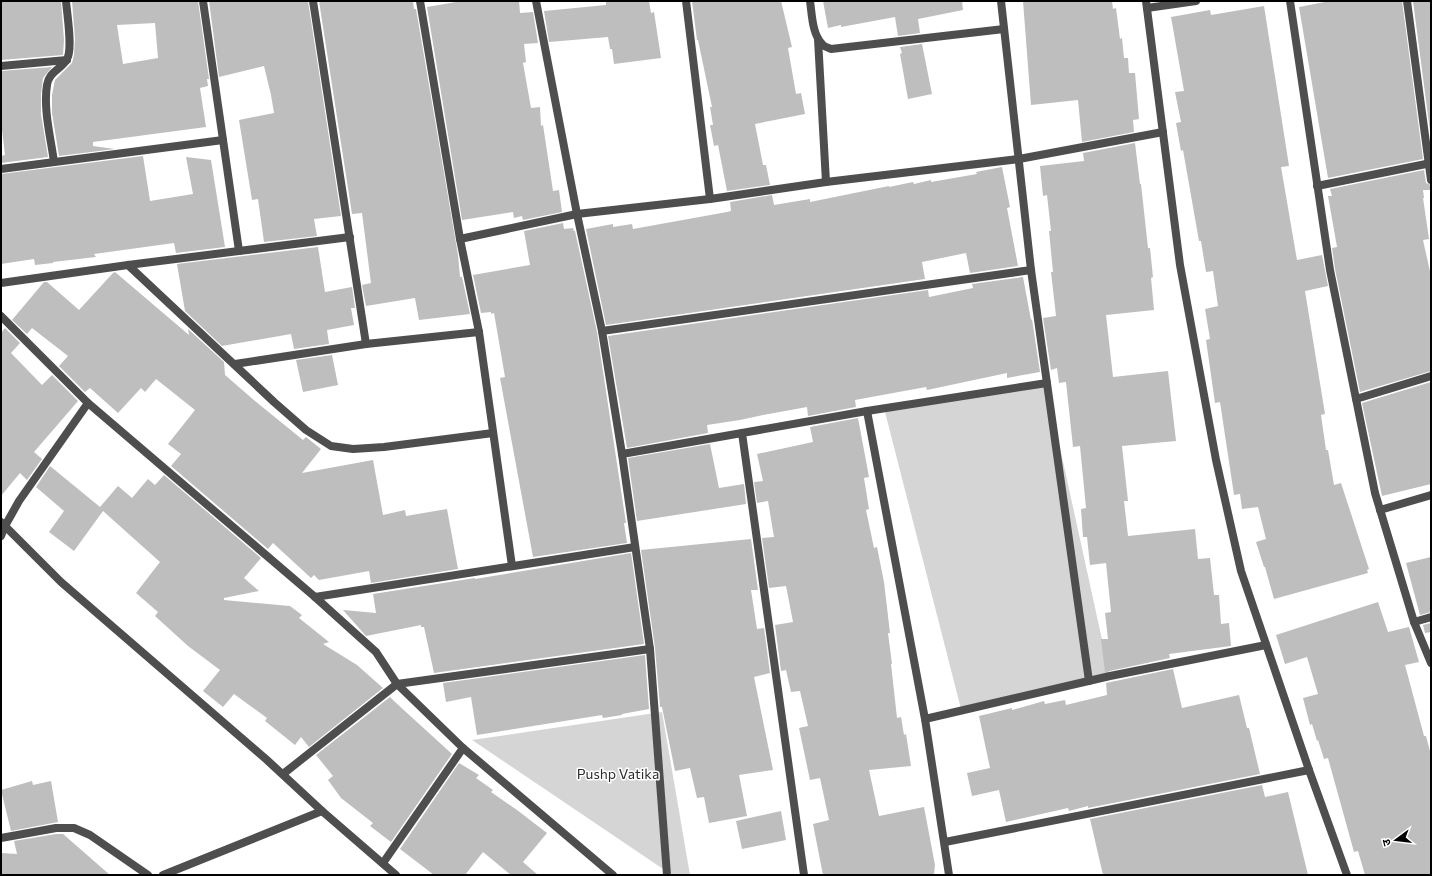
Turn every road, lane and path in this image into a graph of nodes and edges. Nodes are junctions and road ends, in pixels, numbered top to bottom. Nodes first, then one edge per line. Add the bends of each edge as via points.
1 (66, 1) edge
2 (203, 1) edge
3 (313, 1) edge
4 (420, 1) edge
5 (536, 1) edge
6 (686, 1) edge
7 (810, 1) edge
8 (1001, 1) edge
9 (1196, 1) edge
10 (1290, 1) edge
11 (1406, 1) edge
12 (1147, 4) edge
13 (1004, 29) junction
14 (818, 39) junction
15 (67, 60) junction
16 (1, 66) edge
17 (1163, 132) junction
18 (223, 140) junction
19 (1019, 158) junction
20 (54, 162) junction
21 (1430, 163) edge
22 (1, 169) edge
23 (1431, 180) edge
24 (826, 182) junction
25 (1317, 186) junction
26 (710, 199) junction
27 (577, 214) junction
28 (350, 237) junction
29 (460, 239) junction
30 (240, 251) junction
31 (128, 265) junction
32 (1031, 270) junction
33 (1, 283) edge
34 (1, 316) edge
35 (602, 331) junction
36 (479, 332) junction
37 (366, 344) junction
38 (235, 364) junction
39 (1431, 376) edge
40 (1047, 383) junction
41 (1356, 400) junction
42 (88, 403) junction
43 (867, 411) junction
44 (493, 433) junction
45 (742, 433) junction
46 (622, 454) junction
47 (1431, 495) edge
48 (1380, 510) junction
49 (3, 524) edge
50 (1, 536) edge
51 (635, 547) junction
52 (512, 566) junction
53 (315, 597) junction
54 (1431, 617) edge
55 (1414, 622) junction
56 (1266, 645) junction
57 (650, 649) junction
58 (1431, 663) edge
59 (1089, 681) junction
60 (397, 684) junction
61 (925, 720) junction
62 (463, 748) junction
63 (1309, 770) junction
64 (283, 774) junction
65 (322, 811) junction
66 (1, 838) edge
67 (945, 842) junction
68 (383, 863) junction
69 (148, 875) edge
70 (163, 875) edge
71 (396, 875) edge
72 (613, 875) edge
73 (667, 875) edge
74 (804, 875) edge
75 (949, 875) edge
76 (1347, 875) edge

1 - 15 street via 70,52
2 - 18 street
3 - 28 street
4 - 29 street
5 - 27 street
6 - 26 street
7 - 14 street
8 - 13 street
9 - 12 street
10 - 25 street
11 - 21 street
12 - 17 street
13 - 14 street via 831,49
13 - 19 street
14 - 24 street
15 - 16 street
15 - 20 street via 50,75 47,85
17 - 19 street
17 - 56 street via 1180,265 1216,460 1241,571
18 - 20 street
18 - 30 street
19 - 24 street
19 - 32 street
20 - 22 street
21 - 23 street
21 - 25 street
24 - 26 street
25 - 41 street via 1330,270
26 - 27 street
27 - 29 street
27 - 35 street
28 - 30 street
28 - 37 street
29 - 36 street
30 - 31 street
31 - 33 street
31 - 38 street
32 - 35 street
32 - 40 street
34 - 42 street
35 - 46 street
36 - 37 street
36 - 44 street
37 - 38 street
38 - 44 street via 306,430 331,446 353,449 384,447
39 - 41 street
40 - 43 street
40 - 59 street
41 - 48 street
42 - 49 street
42 - 53 street
43 - 45 street
43 - 61 street
44 - 52 street
45 - 46 street
45 - 74 street
46 - 51 street
47 - 48 street
48 - 55 street
49 - 50 street
49 - 64 street via 61,582
51 - 52 street
51 - 57 street
52 - 53 street
53 - 60 street via 376,652
54 - 55 street
55 - 58 street
56 - 59 street
56 - 63 street
57 - 60 street
57 - 73 street
59 - 61 street
60 - 62 street
60 - 64 street
61 - 67 street
62 - 68 street
62 - 72 street
63 - 67 street
63 - 76 street
64 - 65 street
65 - 68 street
65 - 70 street
66 - 69 street via 56,828 74,828 90,835
67 - 75 street
68 - 71 street

